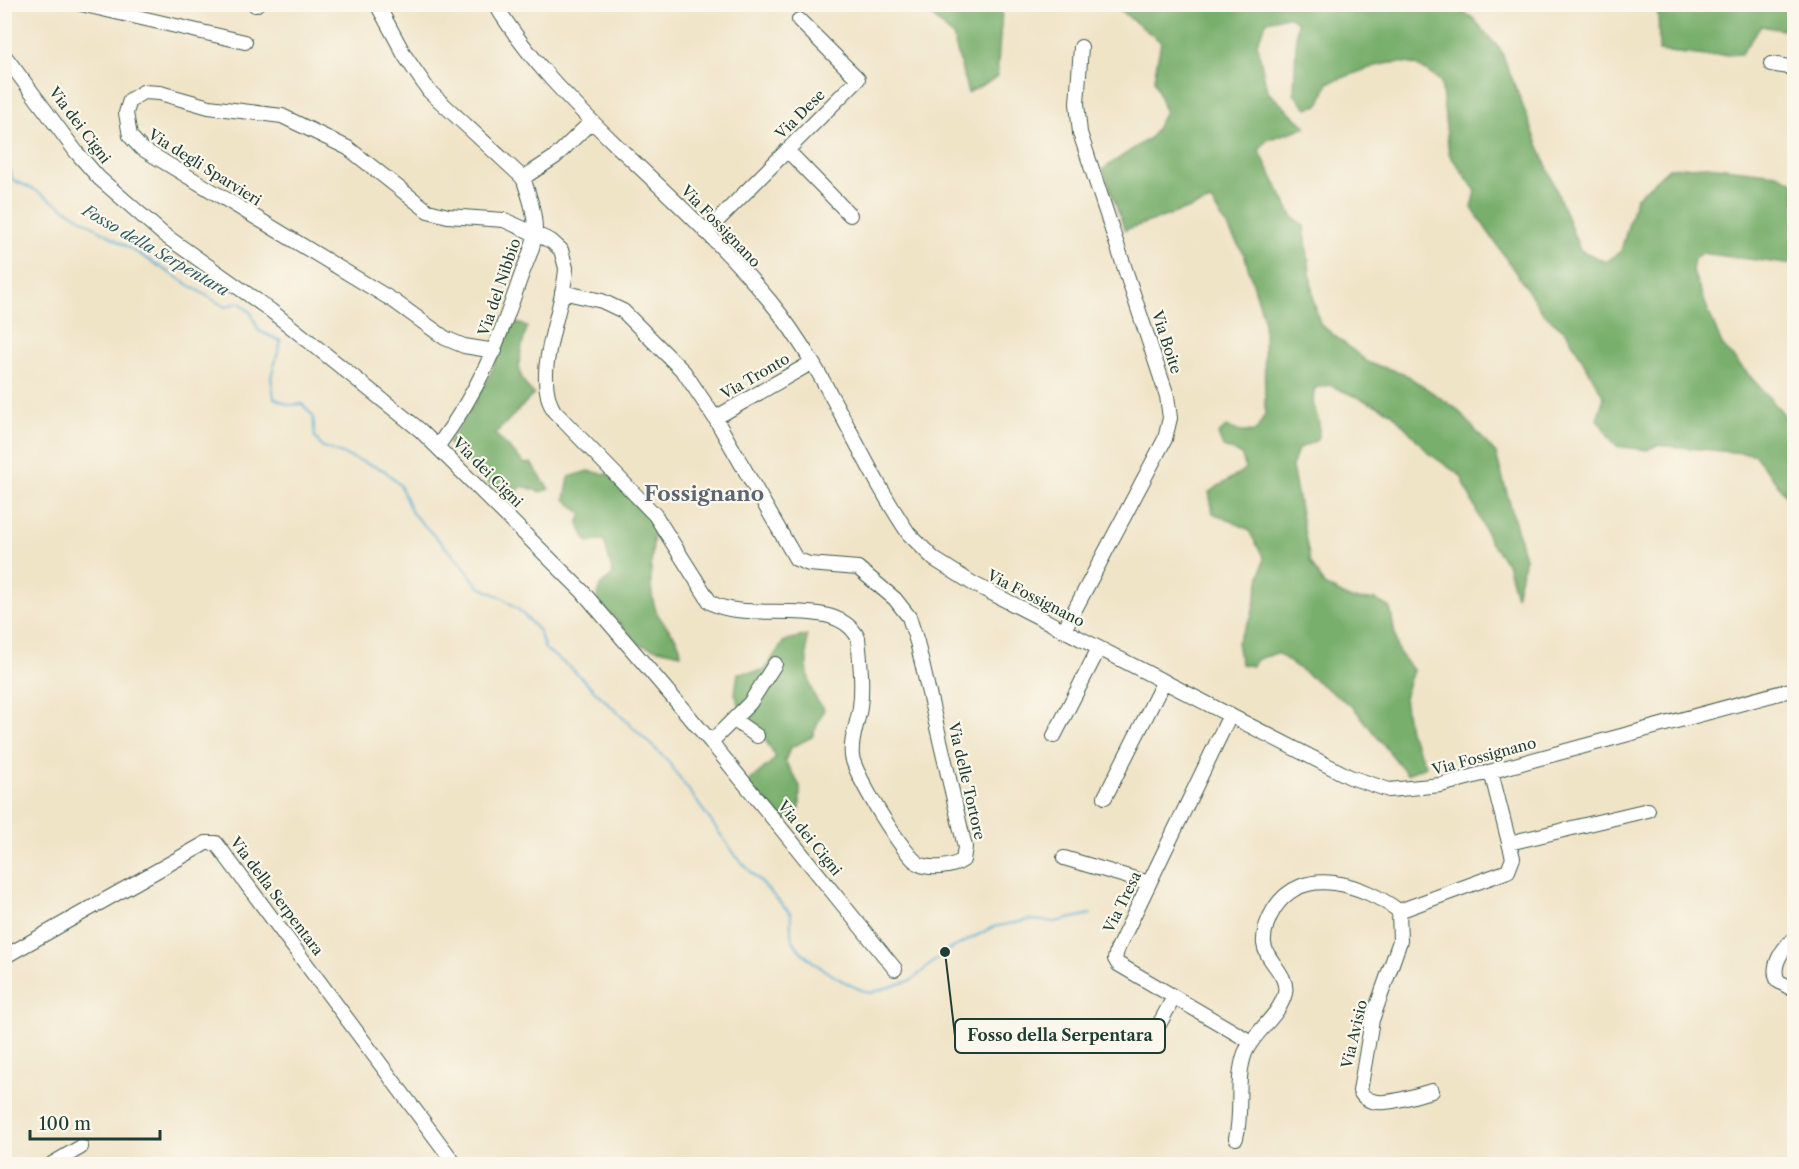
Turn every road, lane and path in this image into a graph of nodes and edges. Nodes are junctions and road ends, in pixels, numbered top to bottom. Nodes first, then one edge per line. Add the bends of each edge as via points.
1 (81, 4) edge
2 (377, 4) edge
3 (495, 4) edge
4 (799, 20) dead end
5 (245, 42) dead end
6 (1081, 47) dead end
7 (4, 55) edge
8 (1772, 64) dead end
9 (1794, 68) edge
10 (591, 121) junction
11 (787, 150) junction
12 (523, 178) junction
13 (850, 215) dead end
14 (706, 232) junction
15 (535, 233) junction
16 (562, 292) junction
17 (495, 351) junction
18 (811, 363) junction
19 (715, 418) junction
20 (438, 446) junction
21 (1064, 630) junction
22 (1099, 648) junction
23 (775, 664) dead end
24 (1164, 681) junction
25 (1794, 689) edge
26 (1230, 715) junction
27 (734, 720) junction
28 (757, 736) dead end
29 (1054, 736) dead end
30 (711, 742) junction
31 (1491, 771) junction
32 (1105, 797) dead end
33 (1648, 810) dead end
34 (1509, 843) junction
35 (1064, 858) dead end
36 (1149, 883) junction
37 (1399, 911) junction
38 (1794, 939) edge
39 (4, 957) edge
40 (895, 969) dead end
41 (1794, 990) edge
42 (1174, 997) junction
43 (1251, 1042) junction
44 (1149, 1043) dead end
45 (1432, 1091) dead end
46 (1236, 1138) dead end
47 (81, 1147) dead end
48 (52, 1164) edge
49 (455, 1164) edge

1 - 5 street
2 - 12 street via 429,91
3 - 10 street, Via Fossignano via 542,71
4 - 11 street, Via Dese via 858,79
6 - 21 street, Via Boite via 1077,103 1080,133 1167,396 1170,418 1165,439
7 - 20 street, Via dei Cigni via 84,163 138,214 278,315
8 - 9 street
10 - 12 street via 555,157
10 - 14 street, Via Fossignano
11 - 13 street
11 - 14 street, Via Dese
12 - 15 street, Via del Nibbio
14 - 18 street, Via Fossignano via 770,302
15 - 16 street, Via delle Tortore via 556,244 564,254
15 - 17 street, Via del Nibbio
15 - 17 street, Via degli Sparvieri via 504,220 428,211 348,148 286,117 209,107 152,92 136,94 128,103 129,133 141,148 383,294 445,338
16 - 19 street via 607,303 627,314 684,372
16 - 19 street, Via delle Tortore via 545,376 547,395 556,415 655,515 710,602 738,610 823,615 854,632 861,685 852,748 855,767 880,812 915,861 931,867 961,862 966,850 909,617 895,599 858,568 809,564 795,557
17 - 20 street, Via del Nibbio via 474,395
18 - 19 street, Via Tronto
18 - 21 street, Via Fossignano via 895,511 919,545 960,576
20 - 30 street, Via dei Cigni via 582,591
21 - 22 street, Via Fossignano
22 - 24 street, Via Fossignano
22 - 29 street
23 - 27 street
24 - 26 street, Via Fossignano
24 - 32 street
25 - 31 street, Via Fossignano
26 - 31 street, Via Fossignano via 1350,777 1385,790 1427,788
26 - 36 street, Via Tresa
27 - 28 street
27 - 30 street
30 - 40 street, Via dei Cigni
31 - 34 street
33 - 34 street
34 - 37 street via 1513,861 1508,870
35 - 36 street
36 - 42 street, Via Tresa via 1115,959
37 - 43 street via 1377,895 1351,886 1315,883 1288,893 1274,910 1264,936 1265,950 1283,978 1285,993
37 - 45 street, Via Avisio via 1400,941 1375,1011 1360,1091 1369,1101 1381,1102
38 - 41 street via 1781,954 1775,971 1778,981
39 - 49 street, Via della Serpentara via 206,843 216,843
42 - 43 street, Via Tresa
42 - 44 street
43 - 46 street via 1242,1064
47 - 48 street

